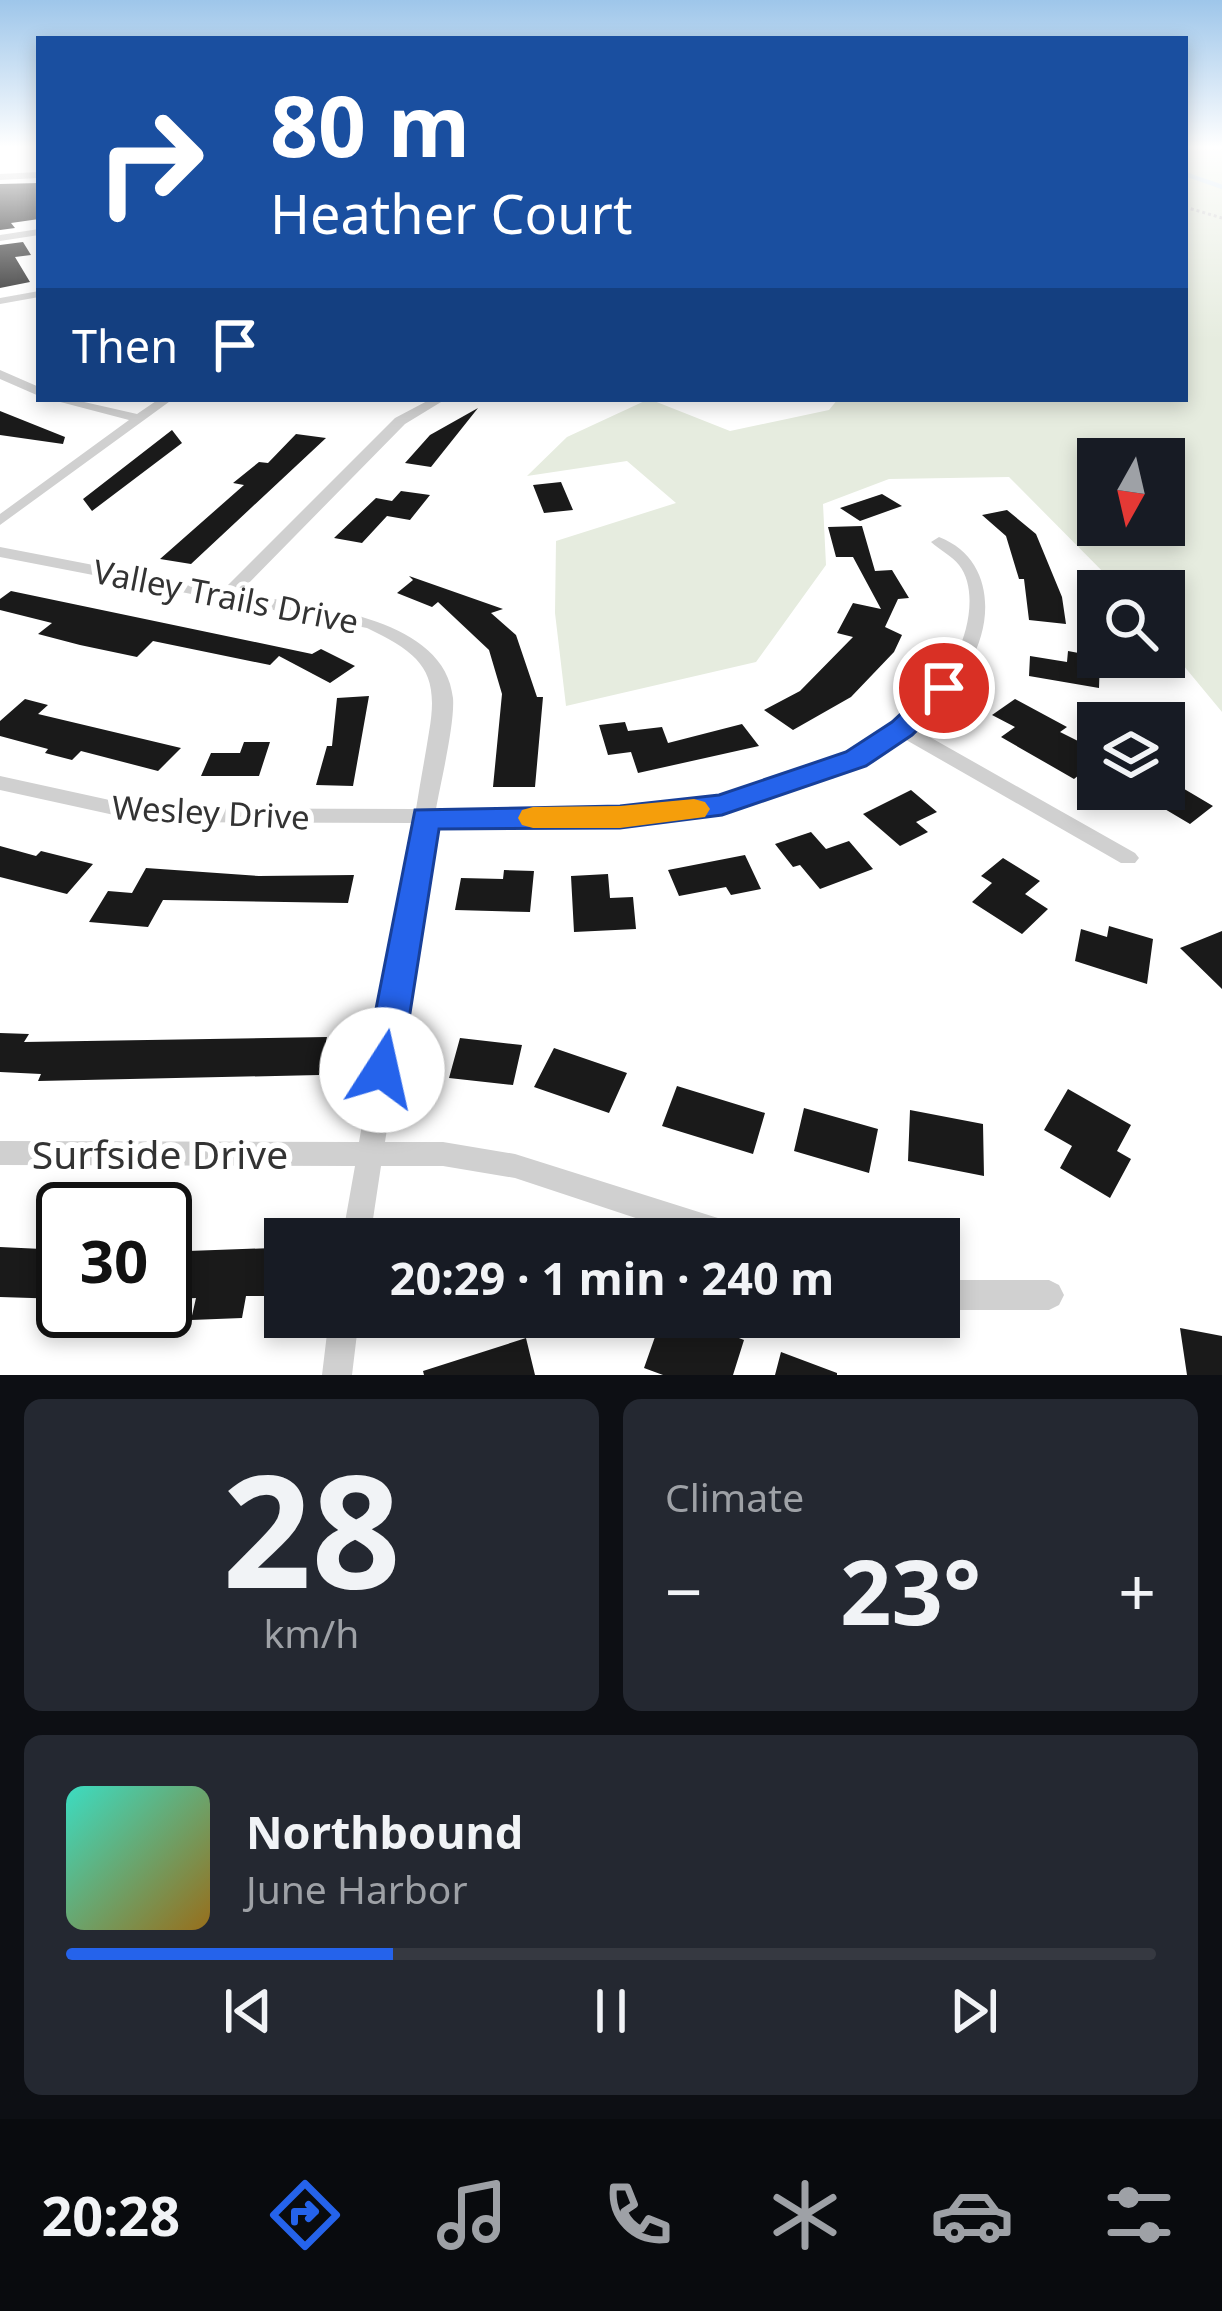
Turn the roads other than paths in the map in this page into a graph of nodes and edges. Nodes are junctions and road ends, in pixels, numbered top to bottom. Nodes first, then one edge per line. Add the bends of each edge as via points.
1 (36, 232) edge
2 (0, 238) edge
3 (36, 295) edge
4 (0, 301) edge
5 (0, 374) edge
6 (36, 391) edge
7 (68, 402) edge
8 (163, 402) edge
9 (435, 402) edge
10 (140, 419) junction
11 (0, 521) edge
12 (939, 542) dead end
13 (0, 551) edge
14 (228, 595) junction
15 (902, 729) junction
16 (0, 783) edge
17 (426, 818) junction
18 (1128, 859) dead end
19 (0, 1153) edge
20 (368, 1153) junction
21 (359, 1218) edge
22 (675, 1218) edge
23 (960, 1295) edge
24 (1049, 1295) dead end
25 (341, 1338) edge
26 (337, 1375) edge

1 - 2 street
3 - 4 street
5 - 6 street
7 - 10 street
8 - 10 street
9 - 14 street via 400,421
10 - 11 street
12 - 15 street, Wesley Drive via 971,568 976,623 944,688
13 - 14 street, Valley Trails Drive
14 - 17 street, Valley Trails Drive via 372,624 429,660 444,700
15 - 17 street, Wesley Drive via 826,772 722,805 620,817
15 - 18 street
16 - 17 street, Wesley Drive via 146,815
17 - 20 street, Valley Trails Drive
19 - 20 street, Surfside Drive
20 - 21 street, Valley Trails Drive
20 - 22 street, Surfside Drive via 514,1166
23 - 24 street
25 - 26 street

